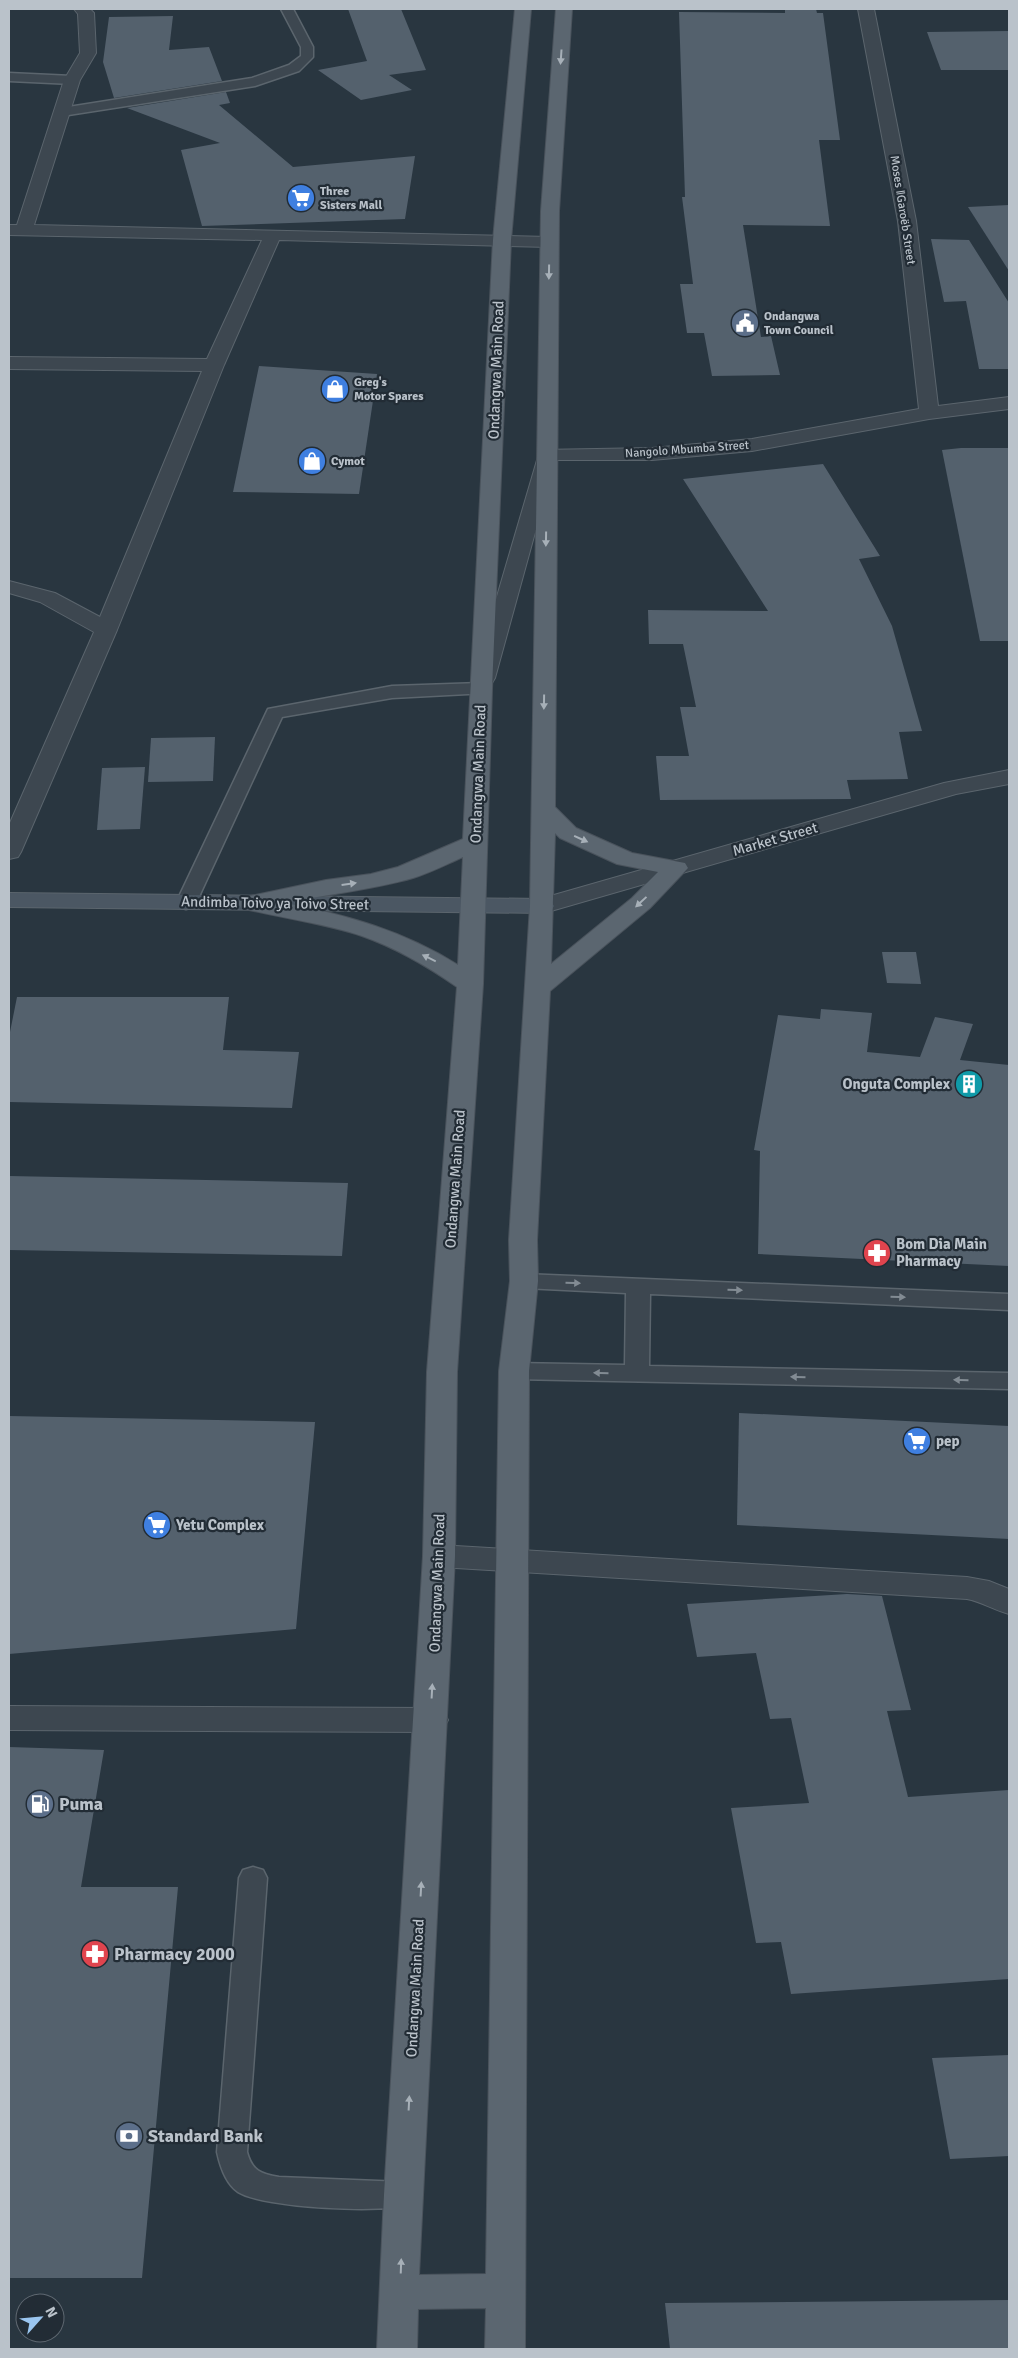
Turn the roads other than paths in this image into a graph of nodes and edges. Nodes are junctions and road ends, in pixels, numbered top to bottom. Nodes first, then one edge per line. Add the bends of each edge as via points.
1 (82, 9) edge
2 (287, 9) edge
3 (523, 9) edge
4 (564, 9) edge
5 (866, 9) edge
6 (9, 78) edge
7 (72, 80) junction
8 (62, 112) junction
9 (16, 230) edge
10 (273, 234) junction
11 (502, 240) junction
12 (549, 242) junction
13 (9, 363) edge
14 (214, 365) junction
15 (1009, 403) edge
16 (929, 413) junction
17 (547, 454) junction
18 (9, 587) edge
19 (106, 630) junction
20 (481, 689) junction
21 (1009, 777) edge
22 (543, 809) junction
23 (475, 843) junction
24 (9, 852) edge
25 (676, 868) junction
26 (9, 900) edge
27 (186, 903) junction
28 (250, 903) junction
29 (472, 905) junction
30 (542, 906) junction
31 (470, 984) junction
32 (537, 990) junction
33 (524, 1281) junction
34 (638, 1286) junction
35 (1009, 1302) edge
36 (514, 1371) junction
37 (636, 1373) junction
38 (1009, 1381) edge
39 (439, 1556) junction
40 (512, 1562) junction
41 (1009, 1603) edge
42 (9, 1718) edge
43 (431, 1720) junction
44 (253, 1878) dead end
45 (403, 2195) junction
46 (507, 2291) junction
47 (400, 2292) junction
48 (397, 2349) edge
49 (505, 2349) edge

1 - 7 street via 86,13 88,53
2 - 8 lane via 307,47 307,58 294,68 255,82
3 - 11 main road, Ondangwa Main Road
4 -> 12 main road
5 - 16 street, Moses ǁGaroëb Street via 907,221
6 - 7 lane
7 - 8 street
8 - 9 street
9 - 10 street
10 - 11 street
10 - 14 street
11 - 12 street
11 - 20 main road, Ondangwa Main Road
12 -> 17 main road
13 - 14 street
14 - 19 street
15 - 16 street, Nangolo Mbumba Street
16 - 17 street, Nangolo Mbumba Street via 752,445 652,454
17 - 20 street
17 -> 22 main road
18 - 19 street via 53,598
19 - 24 street
20 - 23 main road, Ondangwa Main Road
20 - 27 lane via 392,692 275,713
21 - 25 street, Market Street via 952,788
22 -> 25 main road via 568,833 626,859
22 - 30 main road
28 -> 23 main road via 407,872
23 - 29 main road, Ondangwa Main Road
25 - 30 street, Market Street
25 -> 32 main road via 641,903
26 - 27 street, Andimba Toivo ya Toivo Street
27 - 28 street, Andimba Toivo ya Toivo Street
28 - 29 street, Andimba Toivo ya Toivo Street
31 -> 28 main road via 438,962 387,936
29 - 30 street, Andimba Toivo ya Toivo Street
29 - 31 main road, Ondangwa Main Road
30 - 32 main road
31 - 39 main road, Ondangwa Main Road via 442,1362
32 - 33 main road via 523,1240
33 -> 34 lane
33 - 36 main road
34 -> 35 lane
34 - 37 lane
37 -> 36 lane
36 - 40 main road
38 -> 37 lane
39 - 40 street
43 -> 39 main road, Ondangwa Main Road
40 - 41 street via 967,1588 989,1592
40 - 46 main road
42 - 43 street
45 -> 43 main road, Ondangwa Main Road
44 - 45 lane via 232,2152 237,2170 251,2184 276,2191
47 -> 45 main road, Ondangwa Main Road
46 - 47 main road
46 - 49 main road
47 - 48 main road, Ondangwa Main Road

